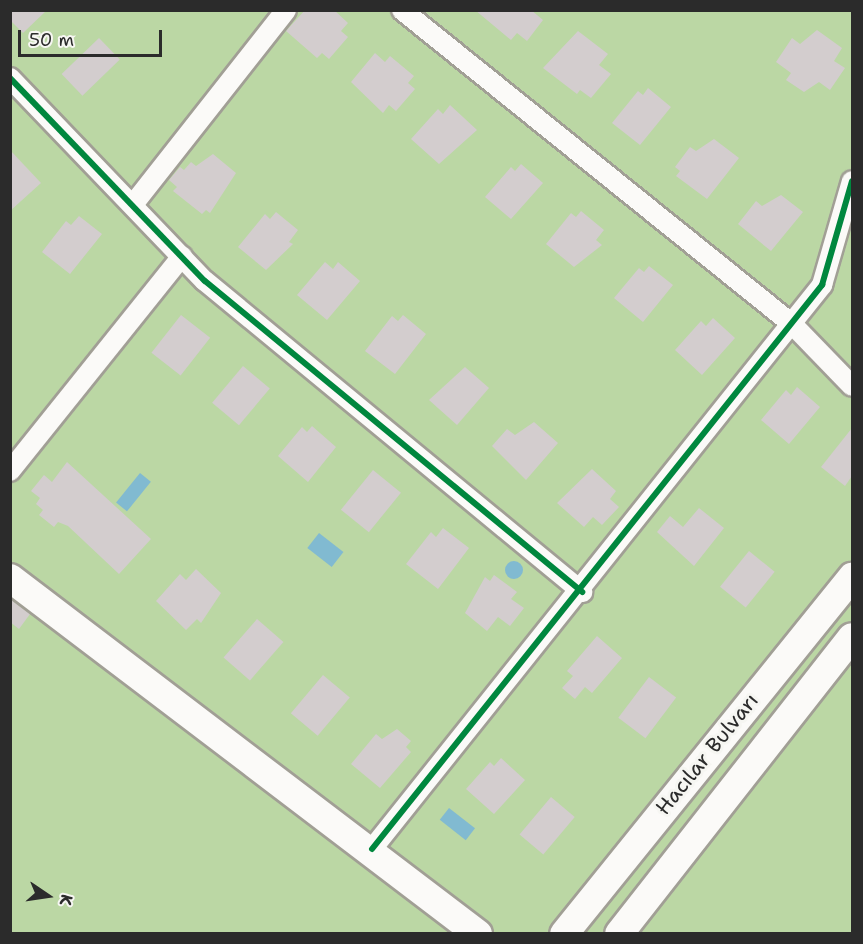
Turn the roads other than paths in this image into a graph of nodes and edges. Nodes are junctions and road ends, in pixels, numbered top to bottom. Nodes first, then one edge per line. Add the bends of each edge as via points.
1 (286, 10) edge
2 (402, 10) edge
3 (10, 78) edge
4 (852, 181) edge
5 (135, 202) junction
6 (182, 256) junction
7 (792, 324) junction
8 (852, 386) edge
9 (10, 471) edge
10 (852, 577) edge
11 (10, 578) edge
12 (582, 592) junction
13 (852, 637) edge
14 (372, 849) junction
15 (478, 933) edge
16 (564, 933) edge
17 (619, 933) edge

1 - 5 street
2 - 7 street
3 - 5 street
4 - 7 street via 822,285
5 - 6 street
6 - 9 street
6 - 12 street via 205,281
7 - 8 street
7 - 12 street
10 - 16 main road, Hacılar Bulvarı
11 - 14 main road
12 - 14 street
13 - 17 main road, Hacılar Bulvarı
14 - 15 main road

